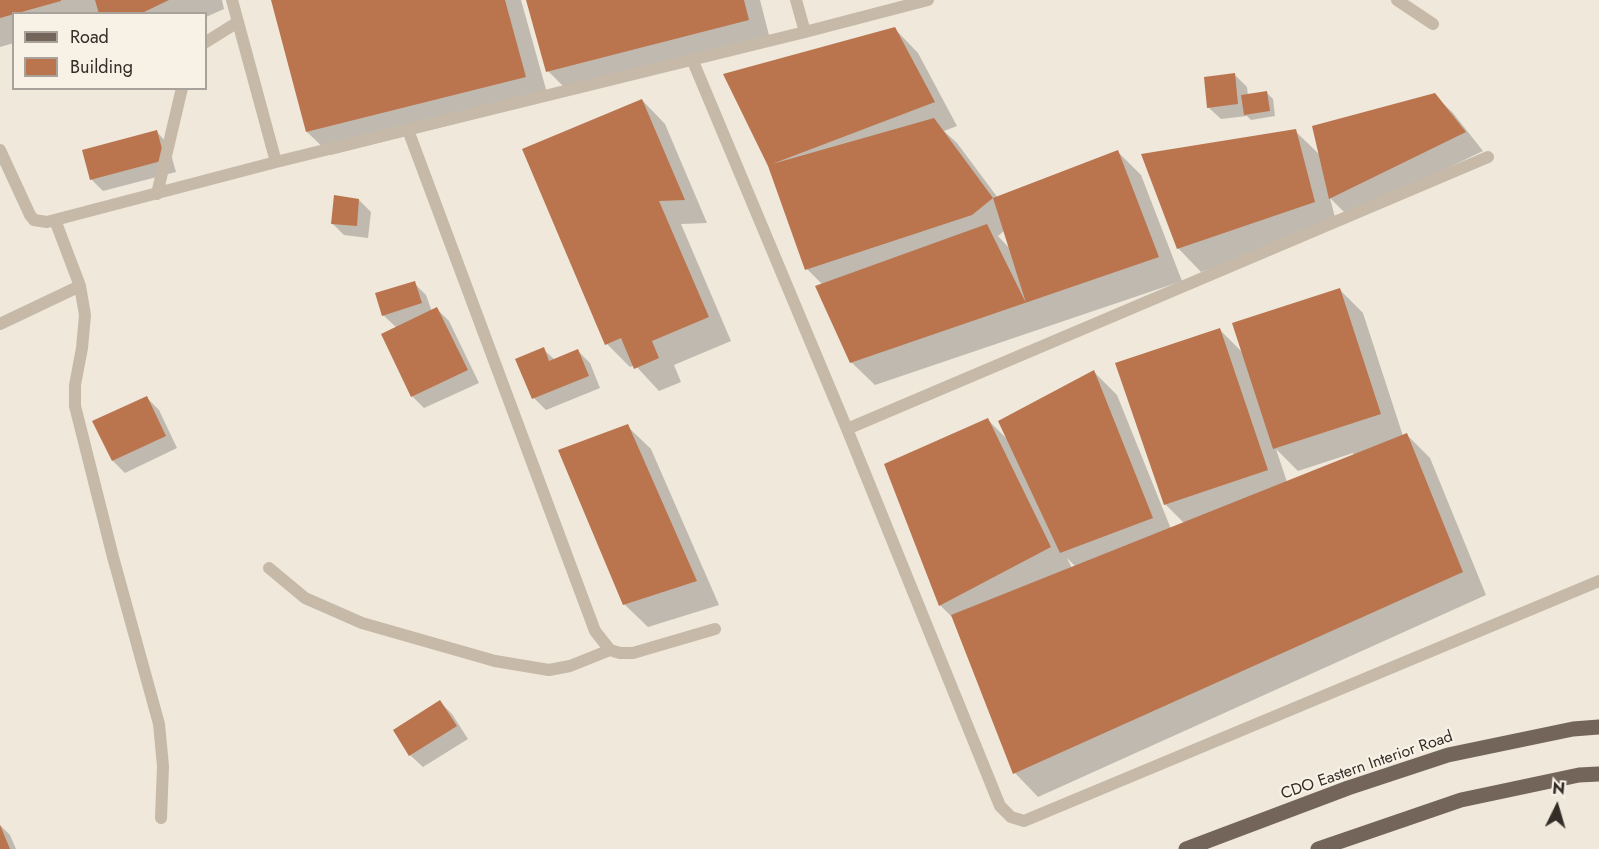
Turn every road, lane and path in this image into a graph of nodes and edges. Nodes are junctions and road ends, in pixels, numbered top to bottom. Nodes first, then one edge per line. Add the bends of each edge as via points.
1 (232, 0) edge
2 (796, 0) edge
3 (928, 0) edge
4 (1397, 0) edge
5 (238, 22) junction
6 (1433, 24) dead end
7 (805, 32) junction
8 (207, 41) edge
9 (692, 58) junction
10 (182, 90) edge
11 (408, 130) junction
12 (0, 150) edge
13 (1488, 157) dead end
14 (276, 162) junction
15 (157, 194) junction
16 (55, 220) junction
17 (80, 286) junction
18 (0, 324) edge
19 (847, 429) junction
20 (269, 568) dead end
21 (1599, 581) edge
22 (715, 629) dead end
23 (610, 650) junction
24 (1599, 727) edge
25 (1599, 774) edge
26 (161, 818) dead end
27 (1185, 849) edge
28 (1318, 849) edge

1 - 5 lane
2 - 7 lane
3 - 7 lane
4 - 6 lane
5 - 8 lane
5 - 14 lane
7 - 9 lane
9 - 11 lane
9 - 19 lane
10 - 15 lane
11 - 14 lane
11 - 23 lane via 596,631
12 - 16 lane via 30,215 40,222
13 - 19 lane
14 - 15 lane
15 - 16 lane
16 - 17 lane
17 - 18 lane
17 - 26 lane via 85,315 75,406 159,724 163,766
19 - 21 lane via 1000,806 1011,817 1024,821
20 - 23 lane via 305,598 362,623 495,661 549,670
22 - 23 lane via 633,653
24 - 27 main road, CDO Eastern Interior Road via 1448,755
25 - 28 main road via 1461,800

